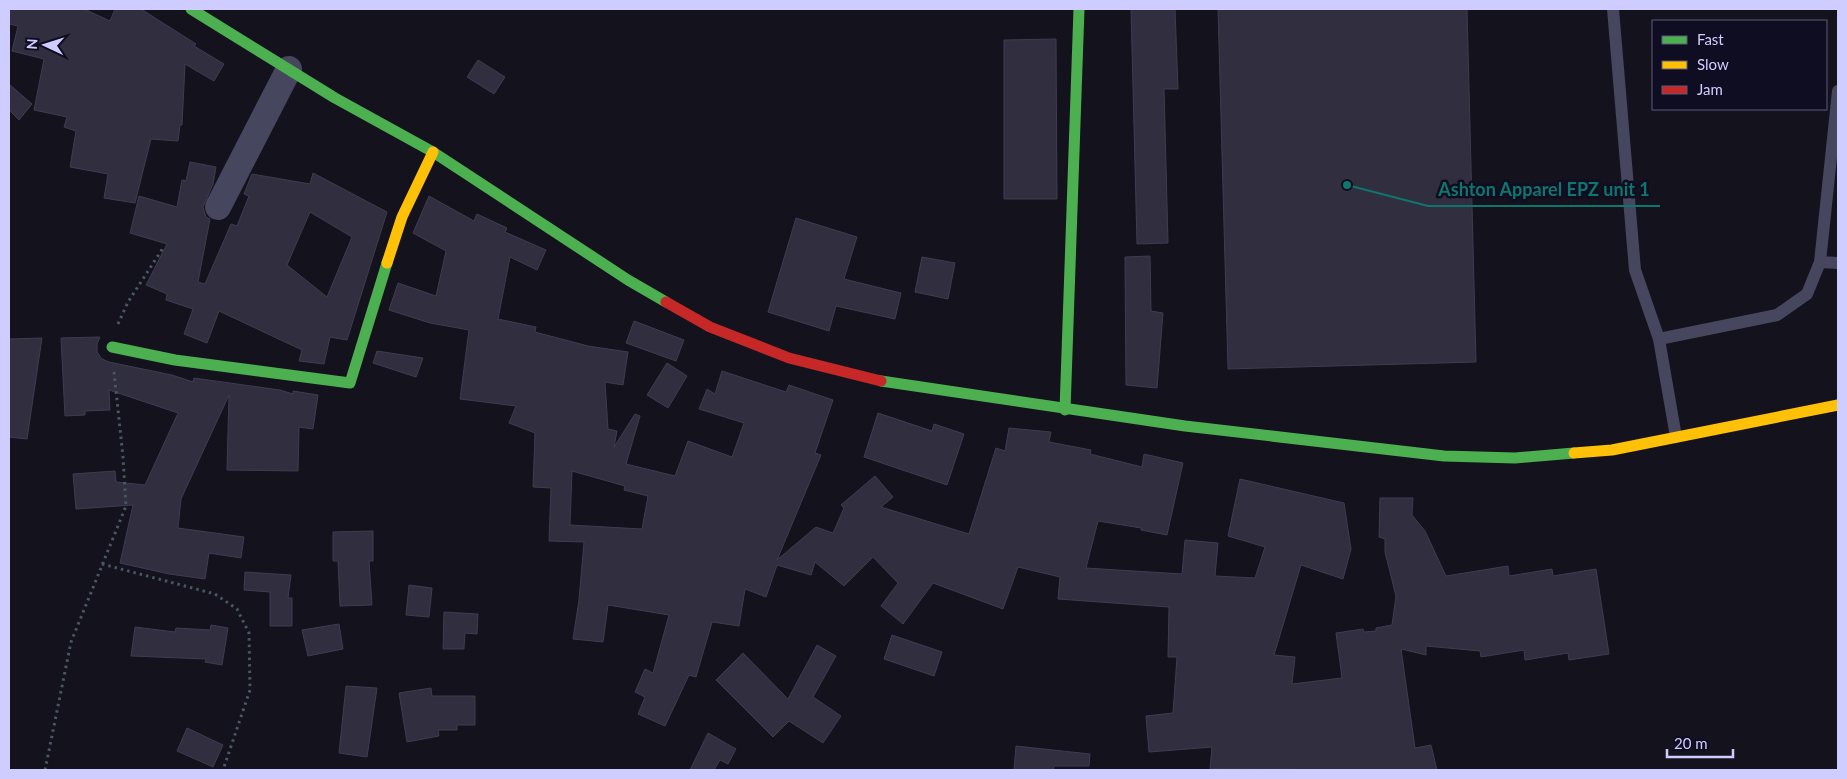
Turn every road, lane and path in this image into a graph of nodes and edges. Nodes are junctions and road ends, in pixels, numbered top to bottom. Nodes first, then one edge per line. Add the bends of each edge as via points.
1 (191, 9) edge
2 (1078, 9) edge
3 (1613, 9) edge
4 (289, 69) junction
5 (1838, 91) edge
6 (433, 152) junction
7 (218, 207) dead end
8 (163, 248) dead end
9 (1820, 262) junction
10 (1838, 263) edge
11 (1659, 339) junction
12 (112, 347) junction
13 (1838, 405) edge
14 (1064, 410) junction
15 (1676, 437) junction
16 (102, 564) junction
17 (45, 770) edge
18 (223, 770) edge

1 - 4 main road
2 - 14 main road
3 - 11 lane via 1635,270
4 - 6 main road
4 - 7 street
5 - 9 lane
6 - 12 main road via 402,217 350,383 174,360
6 - 14 main road via 628,280 710,327 789,358 895,385
8 - 12 path via 128,302 114,332
9 - 10 lane
9 - 11 lane via 1807,294 1777,315
11 - 15 lane
12 - 16 path via 126,506
13 - 15 main road
14 - 15 main road via 1444,456 1515,458 1586,453
16 - 17 path via 71,642
16 - 18 path via 215,594 237,609 249,632 250,690

